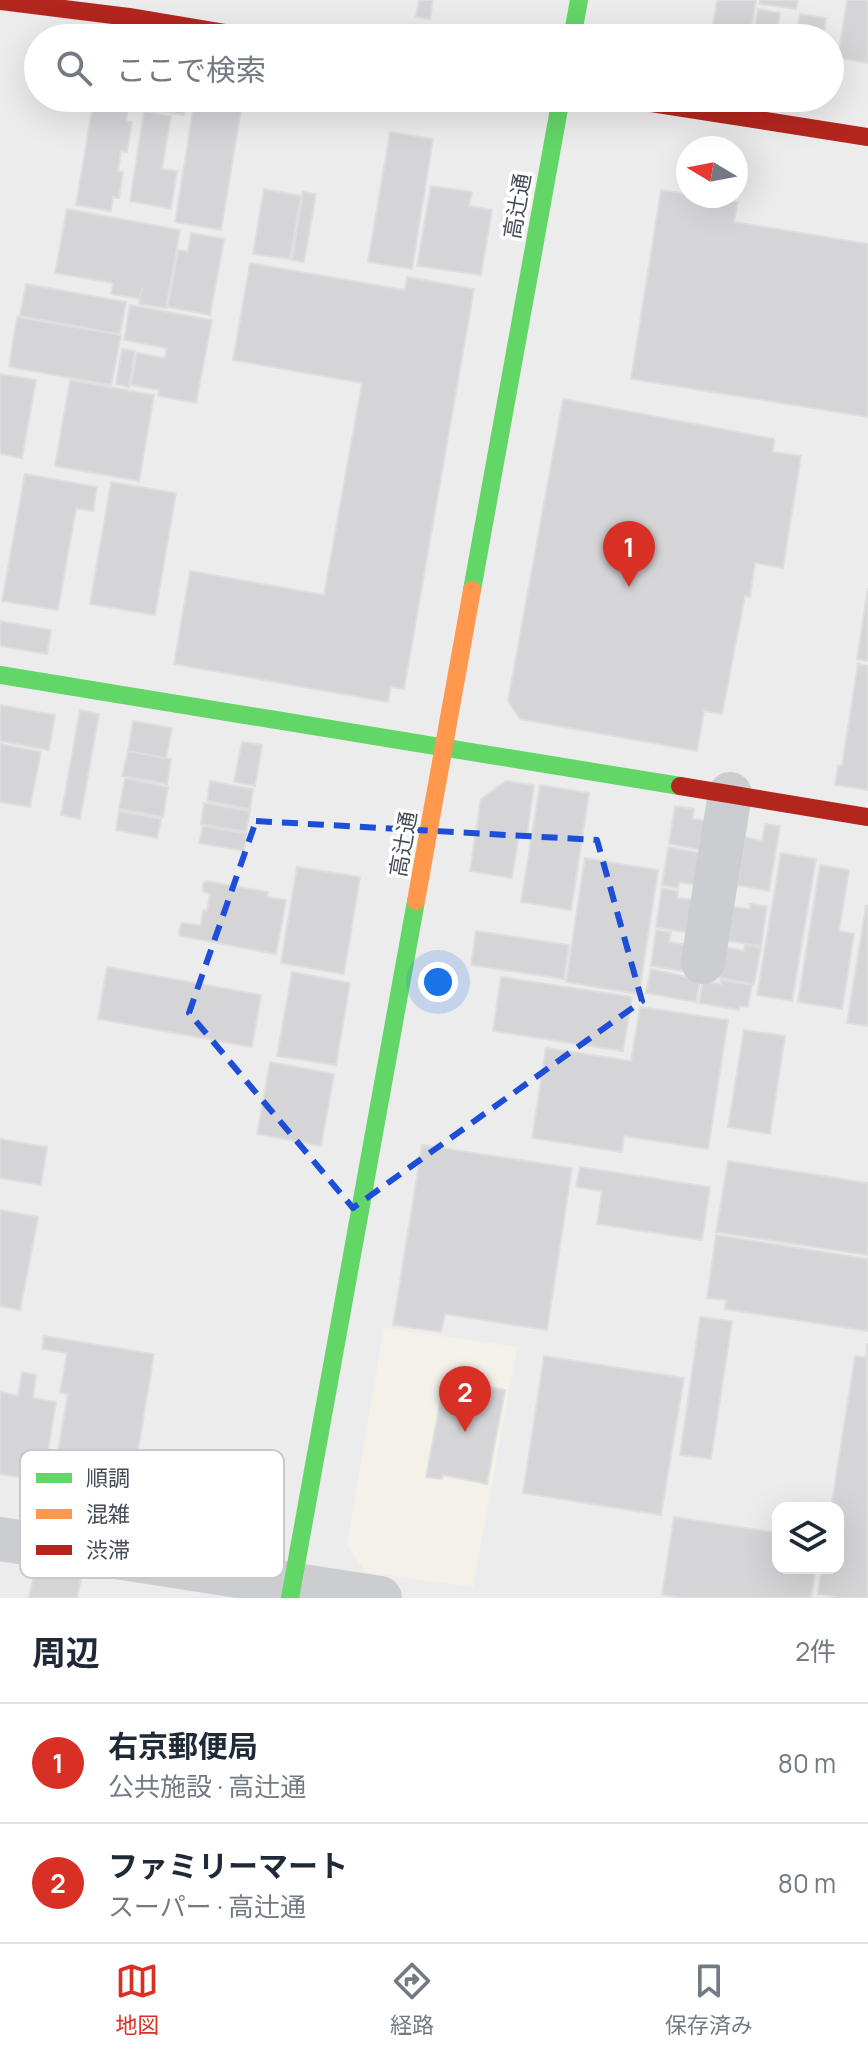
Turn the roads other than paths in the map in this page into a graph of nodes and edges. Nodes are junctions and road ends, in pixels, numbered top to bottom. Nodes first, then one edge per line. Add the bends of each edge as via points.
1 (579, 0) edge
2 (0, 1) edge
3 (131, 9) edge
4 (195, 24) edge
5 (575, 24) edge
6 (559, 112) edge
7 (708, 112) edge
8 (868, 137) edge
9 (0, 675) edge
10 (445, 748) junction
11 (730, 794) junction
12 (868, 817) edge
13 (703, 962) dead end
14 (0, 1539) edge
15 (20, 1543) edge
16 (214, 1578) edge
17 (291, 1592) edge
18 (380, 1598) edge

1 - 5 street
2 - 3 street
3 - 4 street
6 - 10 street, 高辻通
7 - 8 street
9 - 10 street
10 - 11 street
10 - 17 street, 高辻通
11 - 12 street
11 - 13 street
14 - 15 street
16 - 17 street
17 - 18 street

